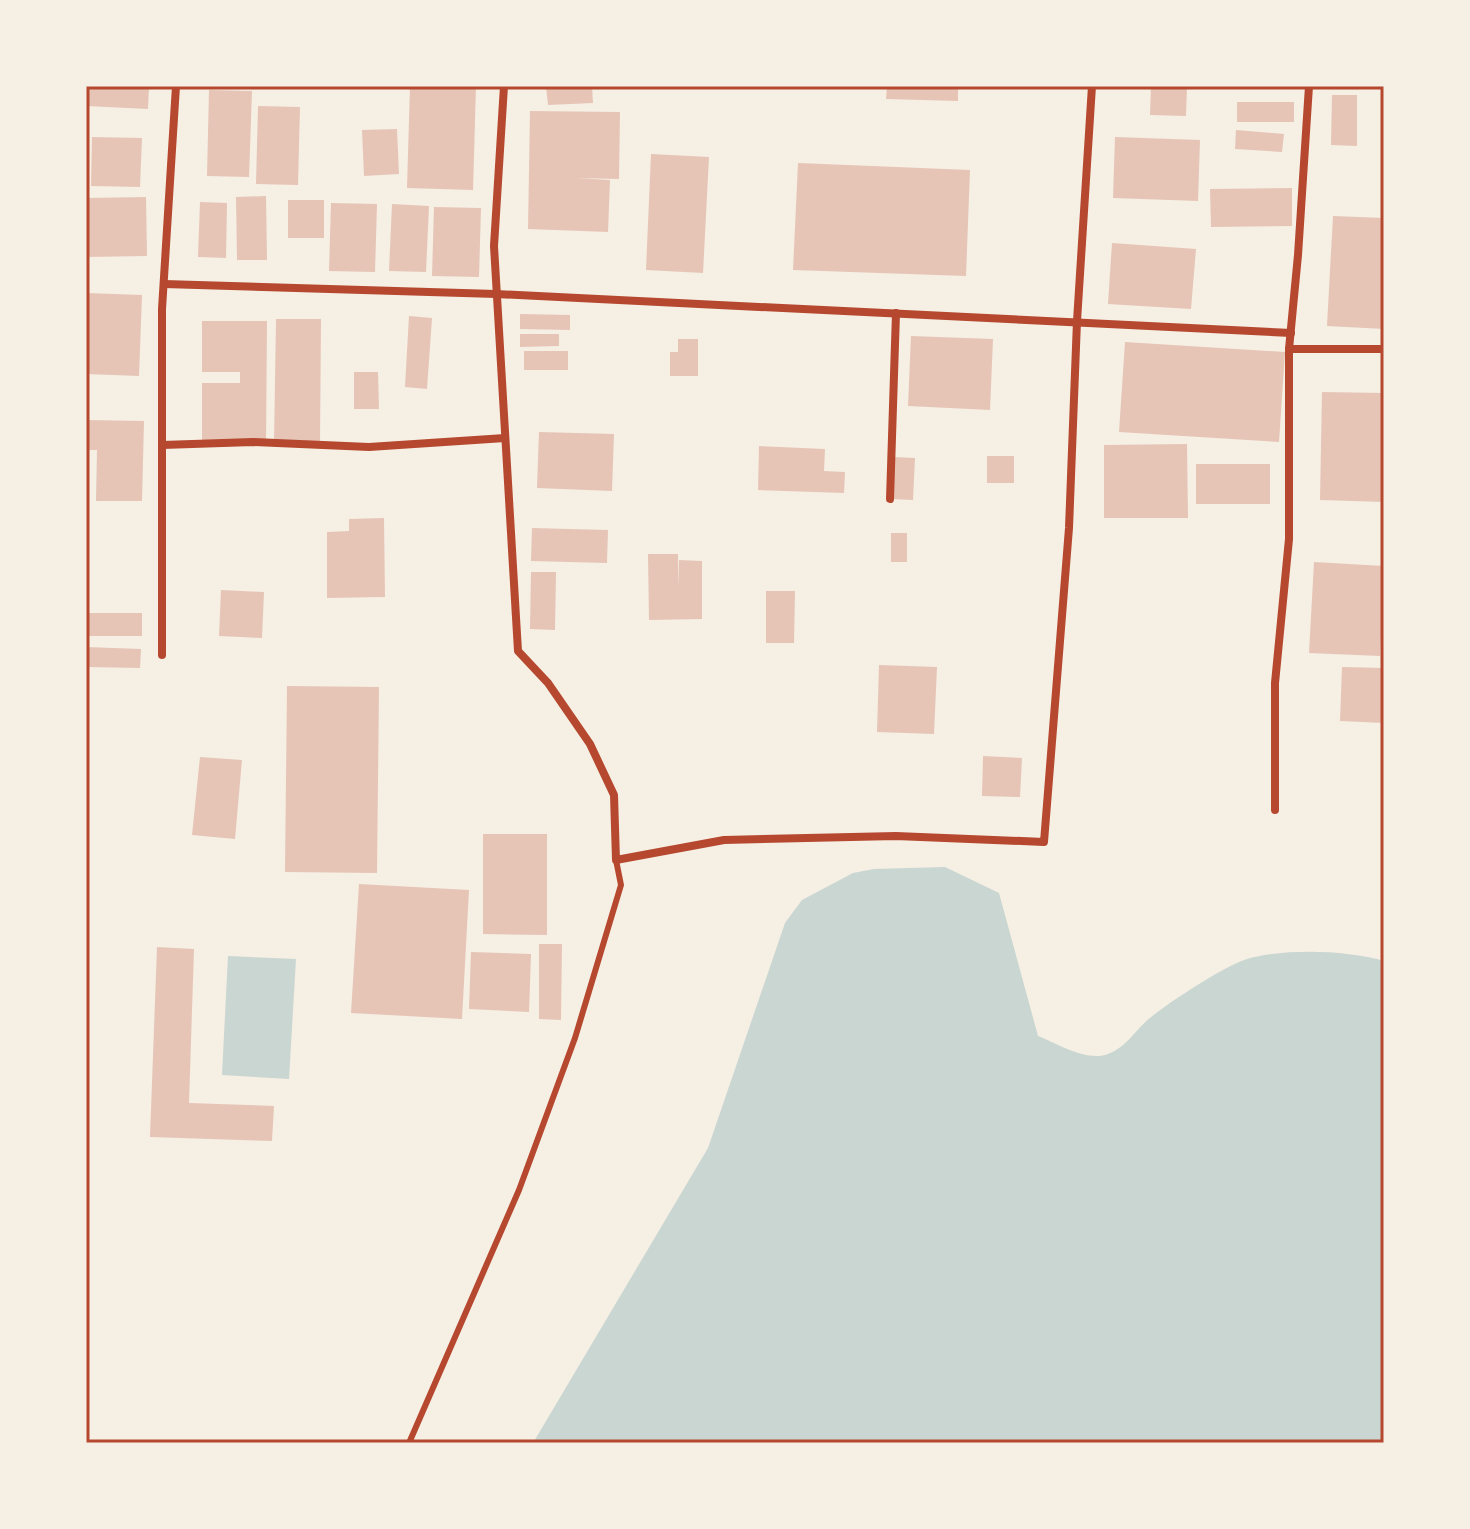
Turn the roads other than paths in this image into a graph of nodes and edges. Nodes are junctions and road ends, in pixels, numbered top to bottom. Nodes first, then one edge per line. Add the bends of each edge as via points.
1 (176, 86) edge
2 (504, 86) edge
3 (1092, 86) edge
4 (1309, 86) edge
5 (164, 284) junction
6 (496, 294) junction
7 (896, 313) junction
8 (1077, 321) junction
9 (1291, 333) junction
10 (1289, 349) junction
11 (1384, 349) edge
12 (505, 438) junction
13 (162, 445) junction
14 (890, 499) dead end
15 (162, 655) dead end
16 (1275, 810) dead end
17 (616, 860) junction
18 (409, 1443) edge

1 - 5 street
2 - 6 street
3 - 8 street
4 - 9 street
5 - 6 street
5 - 13 street
6 - 7 street
6 - 12 street
7 - 8 street
7 - 14 street
8 - 9 street
8 - 17 street via 1069,528 1044,842 896,836 724,840
9 - 10 street
10 - 11 street
10 - 16 street via 1289,539 1275,683
12 - 13 street via 369,447
12 - 17 street via 518,651 548,683 590,744 614,795
13 - 15 street
17 - 18 lane via 621,885 575,1038 519,1190

